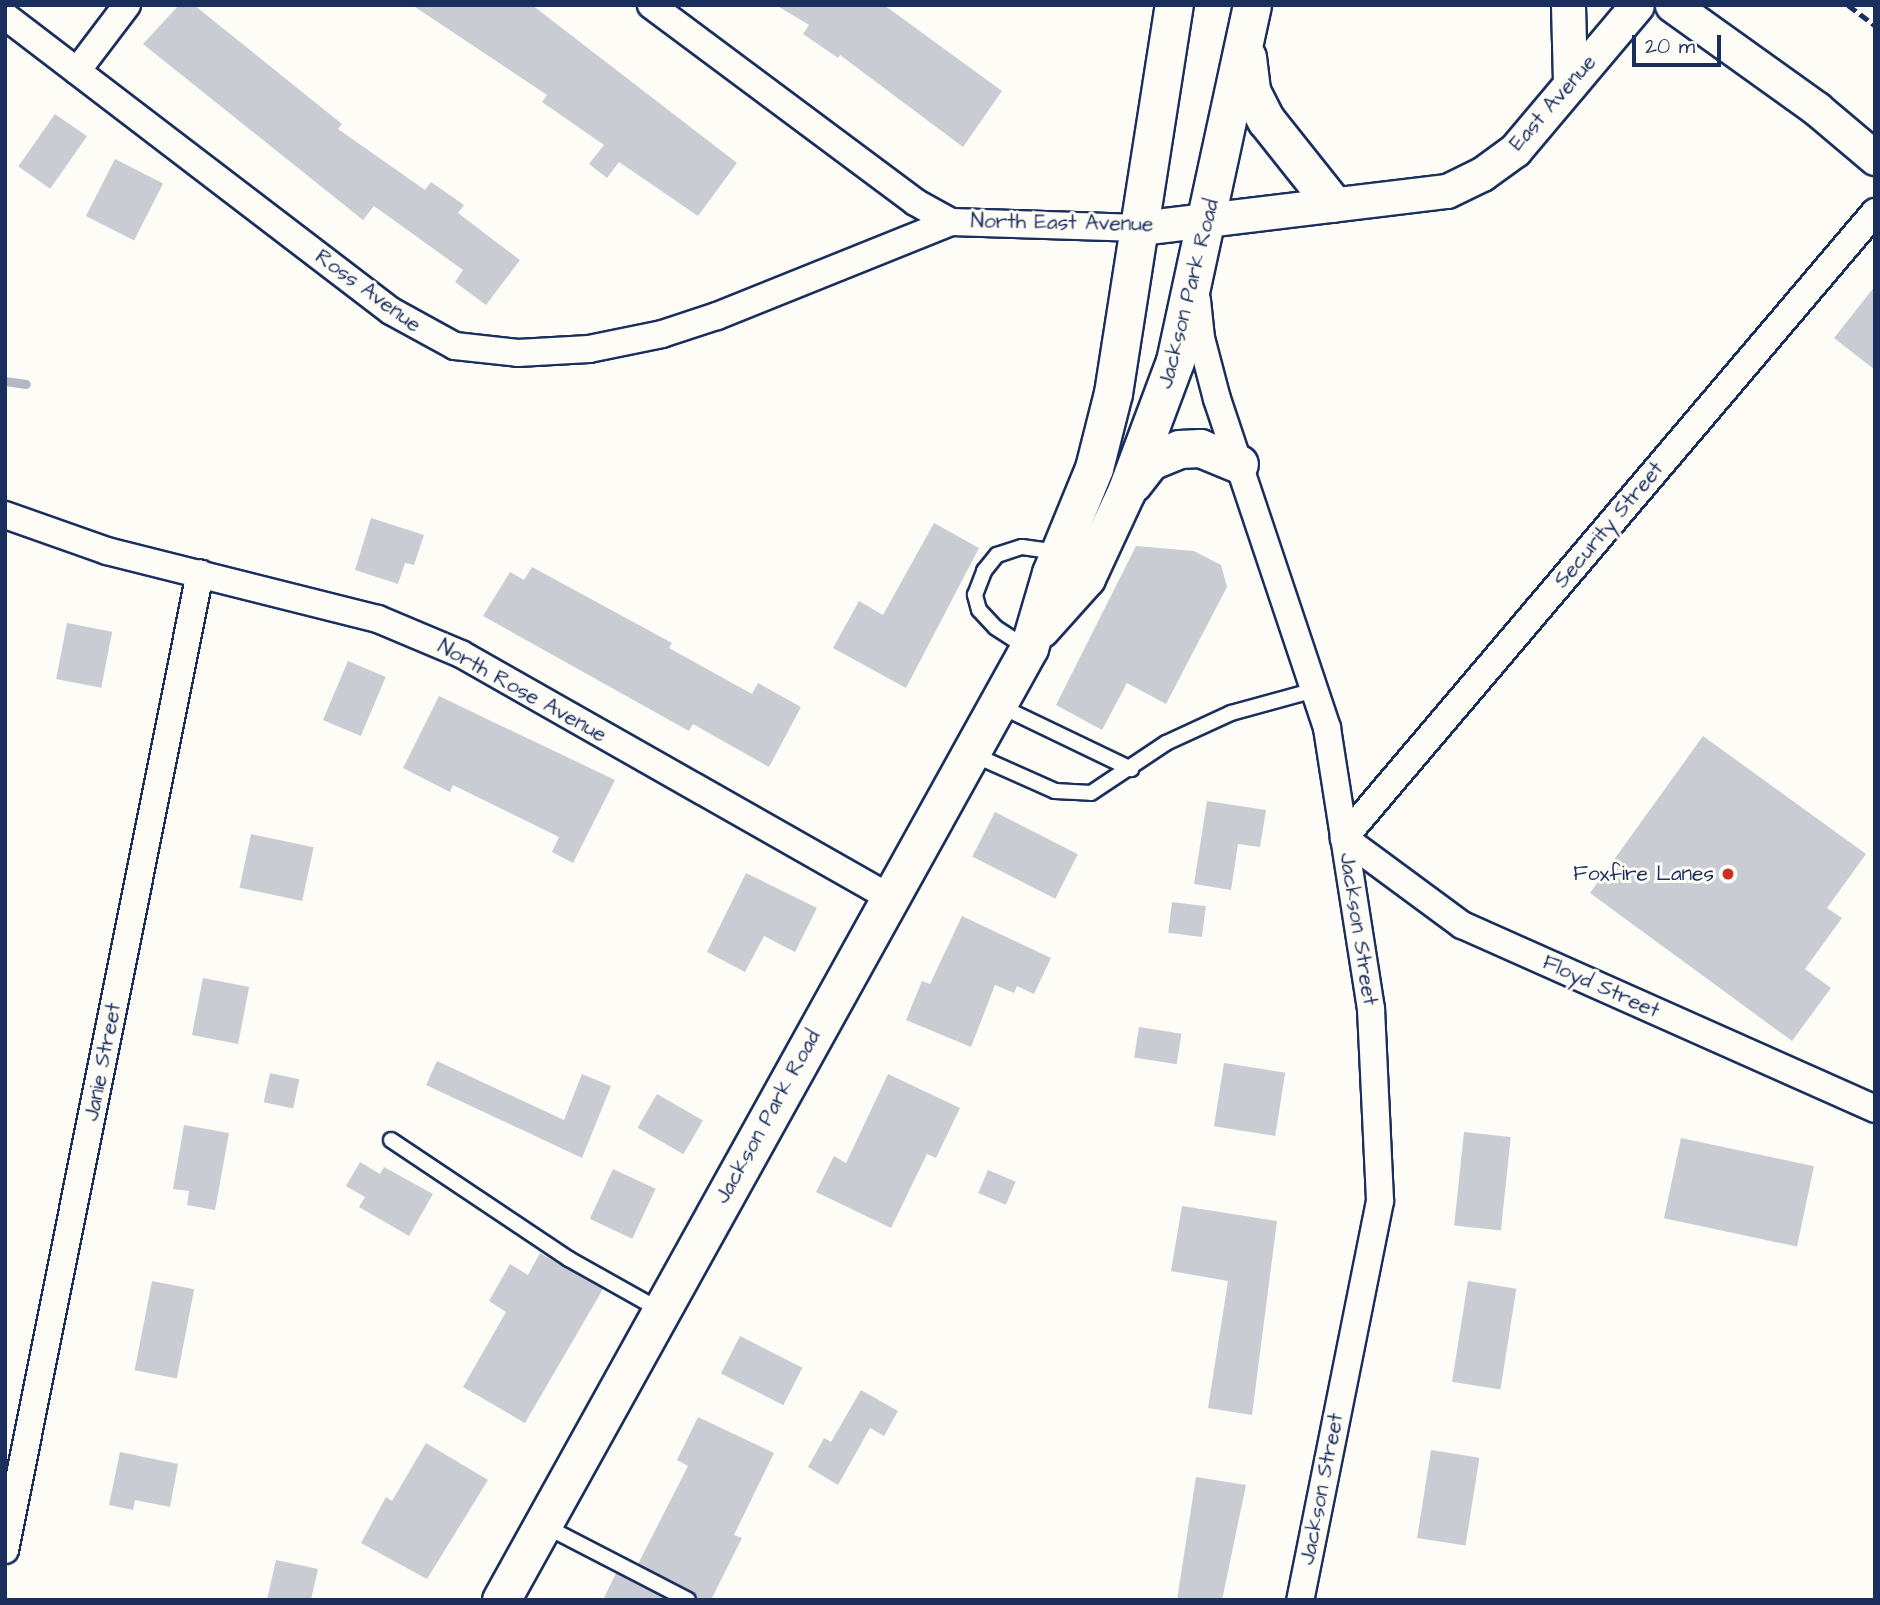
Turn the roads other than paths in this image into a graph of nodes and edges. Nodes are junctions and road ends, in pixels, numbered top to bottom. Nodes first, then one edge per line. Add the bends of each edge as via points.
1 (127, 5) edge
2 (651, 5) edge
3 (1174, 5) edge
4 (1568, 5) edge
5 (1637, 5) edge
6 (1672, 5) edge
7 (5, 16) edge
8 (1250, 17) edge
9 (77, 71) junction
10 (1570, 84) junction
11 (1875, 158) edge
12 (1332, 203) junction
13 (1875, 212) edge
14 (1208, 219) junction
15 (951, 222) junction
16 (1140, 228) junction
17 (1197, 272) junction
18 (1240, 464) junction
19 (1126, 492) junction
20 (5, 515) edge
21 (1059, 553) junction
22 (200, 573) junction
23 (1032, 641) junction
24 (1315, 690) junction
25 (997, 705) junction
26 (970, 753) junction
27 (1131, 769) junction
28 (1344, 838) junction
29 (890, 898) junction
30 (1875, 1109) edge
31 (391, 1140) dead end
32 (661, 1311) junction
33 (542, 1524) junction
34 (5, 1550) edge
35 (500, 1600) edge
36 (688, 1600) edge
37 (1300, 1600) edge

1 - 9 street
2 - 15 street, North East Avenue via 915,202
3 - 16 main road, Jackson Park Road
4 - 10 street
5 - 10 street, East Avenue
6 - 11 street
7 - 9 street, Ross Avenue
8 - 12 main road via 1251,91 1278,139
8 - 14 main road, Jackson Park Road
9 - 15 street, Ross Avenue via 391,311 455,346 517,353 553,351 662,334
10 - 12 street, East Avenue via 1515,150 1482,174 1447,191 1388,201
12 - 14 street, North East Avenue
13 - 28 street, Security Street
14 - 16 street, North East Avenue
14 - 17 main road, Jackson Park Road
15 - 16 street, North East Avenue
16 - 21 main road, Jackson Park Road via 1101,444
17 - 18 street, Jackson Street via 1200,338
17 - 19 main road, Jackson Park Road via 1175,361
18 - 19 main road via 1200,448 1180,449 1150,461
18 - 24 street, Jackson Street
19 - 23 main road, Jackson Park Road via 1086,578
20 - 22 street, North Rose Avenue via 107,551
21 - 23 main road, Jackson Park Road
21 - 23 lane via 1022,547 997,555 984,571 975,595 979,610 995,627
22 - 29 street, North Rose Avenue via 378,619 461,654
22 - 34 street, Janie Street
23 - 25 main road, Jackson Park Road
24 - 27 lane via 1231,713 1167,743
24 - 28 street, Jackson Street via 1327,728
25 - 26 main road, Jackson Park Road
25 - 27 lane
26 - 27 lane via 1055,791 1091,793
26 - 29 main road, Jackson Park Road
28 - 30 street, Floyd Street via 1462,925
28 - 37 street, Jackson Street via 1371,1009 1380,1200
29 - 32 main road, Jackson Park Road
31 - 32 lane via 569,1259
32 - 33 main road, Jackson Park Road
33 - 35 main road, Jackson Park Road
33 - 36 lane

